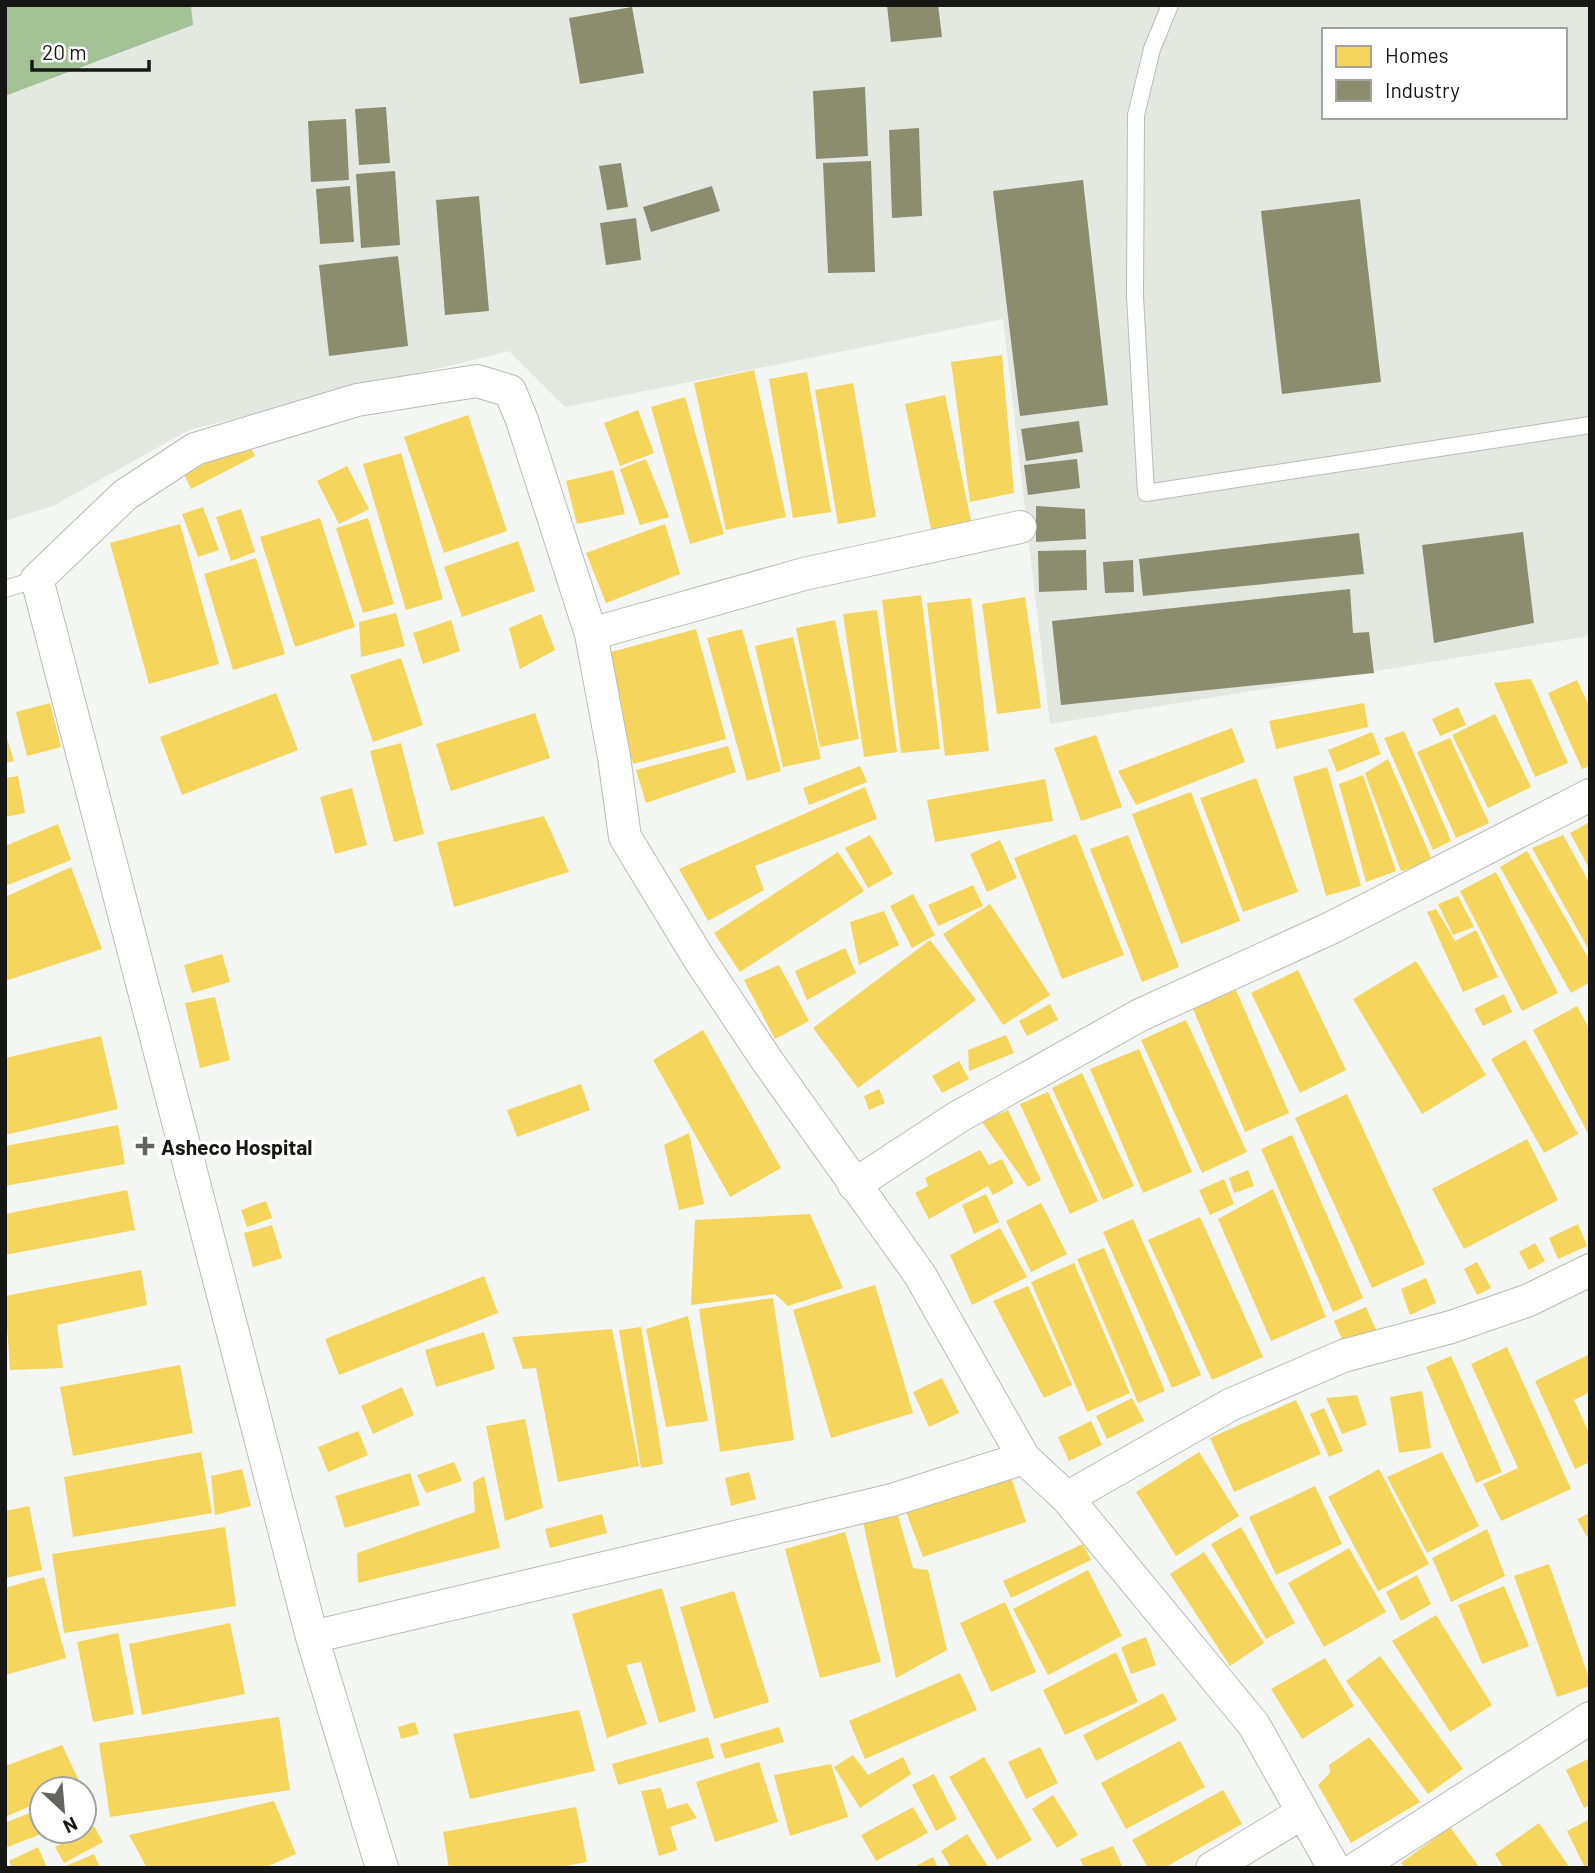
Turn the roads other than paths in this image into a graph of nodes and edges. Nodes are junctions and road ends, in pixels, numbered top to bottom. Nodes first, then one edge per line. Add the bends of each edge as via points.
1 (1170, 5) edge
2 (1590, 425) edge
3 (1020, 527) dead end
4 (37, 579) junction
5 (5, 589) edge
6 (591, 634) junction
7 (1590, 794) edge
8 (854, 1185) junction
9 (1590, 1270) edge
10 (1024, 1458) junction
11 (1067, 1498) junction
12 (312, 1637) junction
13 (1590, 1718) edge
14 (1302, 1813) junction
15 (382, 1868) edge
16 (1212, 1868) edge
17 (1334, 1868) edge
18 (1357, 1868) edge

1 - 2 lane via 1152,49 1136,115 1135,296 1146,493
3 - 6 street via 804,574
4 - 5 lane
4 - 6 street via 125,495 195,449 357,400 477,381 510,391
4 - 12 street
6 - 8 street via 625,837 698,957
7 - 8 street via 1333,927 1140,1015 958,1117
8 - 10 street via 920,1275
9 - 11 street via 1529,1300 1343,1356 1230,1405
10 - 11 street
10 - 12 street via 892,1500
11 - 14 street via 1254,1725
12 - 15 street
13 - 18 street
14 - 16 street
14 - 17 street

